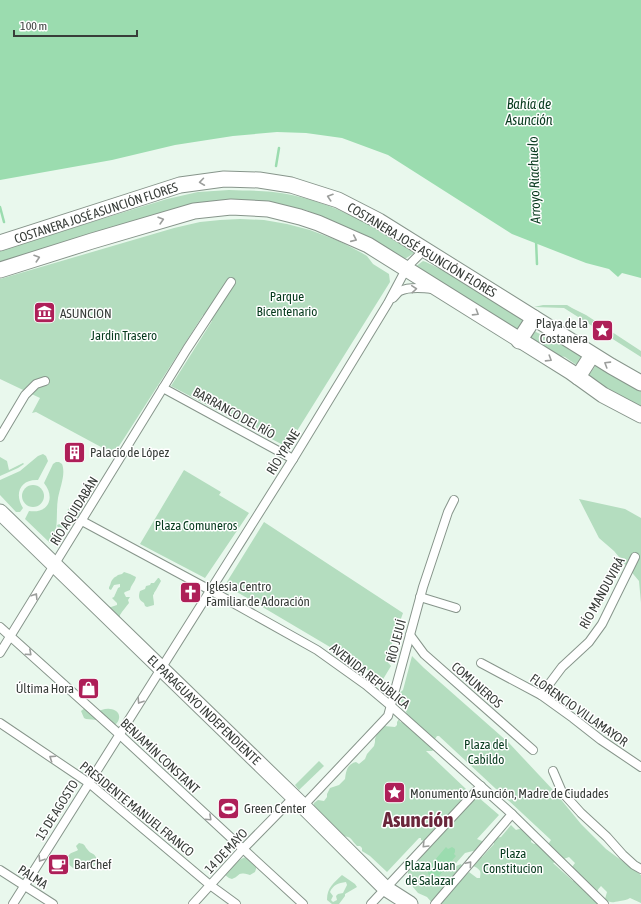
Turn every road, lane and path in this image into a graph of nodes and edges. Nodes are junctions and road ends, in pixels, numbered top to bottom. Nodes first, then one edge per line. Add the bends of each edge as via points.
1 (0, 243) edge
2 (425, 249) junction
3 (406, 269) junction
4 (0, 270) edge
5 (231, 282) dead end
6 (444, 292) junction
7 (388, 303) junction
8 (534, 318) junction
9 (519, 341) junction
10 (592, 354) junction
11 (578, 377) junction
12 (45, 381) dead end
13 (641, 383) edge
14 (163, 388) junction
15 (641, 415) edge
16 (0, 437) edge
17 (293, 458) junction
18 (454, 500) dead end
19 (0, 512) edge
20 (82, 521) junction
21 (635, 557) dead end
22 (55, 565) junction
23 (210, 590) junction
24 (420, 597) junction
25 (456, 608) dead end
26 (0, 627) edge
27 (410, 635) junction
28 (10, 637) junction
29 (0, 653) edge
30 (481, 663) dead end
31 (160, 668) junction
32 (541, 695) junction
33 (391, 706) junction
34 (0, 723) edge
35 (119, 734) junction
36 (532, 750) dead end
37 (641, 767) edge
38 (553, 771) dead end
39 (89, 782) junction
40 (481, 786) junction
41 (298, 801) junction
42 (512, 814) junction
43 (243, 849) junction
44 (0, 870) edge
45 (641, 870) edge
46 (210, 885) junction
47 (24, 886) junction
48 (385, 888) junction
49 (13, 904) edge
50 (53, 904) edge
51 (193, 904) edge
52 (236, 904) edge
53 (304, 904) edge
54 (371, 904) edge
55 (410, 904) edge
56 (435, 904) edge
57 (604, 904) edge

2 -> 1 highway, COSTANERA JOSÉ ASUNCIÓN FLORES via 338,200 290,185 259,180 224,179 180,185
2 - 3 street, RÍO YPANE
2 - 8 highway, COSTANERA JOSÉ ASUNCIÓN FLORES
4 -> 3 highway, COSTANERA JOSÉ ASUNCIÓN FLORES via 194,211 231,207 268,209 318,223 368,245
3 - 6 highway, COSTANERA JOSÉ ASUNCIÓN FLORES
3 - 7 street, RÍO YPANE
5 - 14 street, RÍO AQUIDABÁN
7 -> 6 street, COSTANERA JOSÉ ASUNCIÓN FLORES via 400,291 410,289 424,288
6 -> 9 highway, COSTANERA JOSÉ ASUNCIÓN FLORES
7 - 17 street, RÍO YPANE
8 - 9 highway
8 - 10 highway, COSTANERA JOSÉ ASUNCIÓN FLORES
9 -> 11 highway, COSTANERA JOSÉ ASUNCIÓN FLORES
10 - 11 highway
13 -> 10 highway, COSTANERA JOSÉ ASUNCIÓN FLORES
11 - 15 highway, COSTANERA JOSÉ ASUNCIÓN FLORES via 603,395
12 - 16 street via 36,384 25,395
14 - 17 street, BARRANCO DEL RÍO
14 - 20 street, RÍO AQUIDABÁN
17 - 23 street, RÍO YPANE
18 - 24 street, RÍO JEJUÍ
19 - 22 highway, EL PARAGUAYO INDEPENDIENTE
20 - 22 street, RÍO AQUIDABÁN
20 - 23 street, AVENIDA REPÚBLICA
21 - 32 street, RÍO MANDUVIRÁ via 602,624 589,642 562,667
28 -> 22 street, RÍO AQUIDABÁN
22 - 31 highway, EL PARAGUAYO INDEPENDIENTE
23 - 31 street, RÍO YPANE
23 - 33 street, AVENIDA REPÚBLICA via 317,650
24 - 25 street
24 - 27 street, RÍO JEJUÍ
26 - 28 street, BENJAMÍN CONSTANT
27 - 33 street, RÍO JEJUÍ
27 - 36 street, COMUNEROS via 424,654
28 - 29 street, RÍO AQUIDABÁN
28 -> 35 street, BENJAMÍN CONSTANT
30 - 32 street, FLORENCIO VILLAMAYOR
31 -> 35 street, 15 DE AGOSTO
31 - 41 highway, EL PARAGUAYO INDEPENDIENTE
32 - 37 street, FLORENCIO VILLAMAYOR
33 - 40 street, AVENIDA REPÚBLICA
33 - 41 street, RÍO JEJUÍ via 388,716
39 -> 34 street, PRESIDENTE MANUEL FRANCO
35 - 39 street, 15 DE AGOSTO
35 -> 43 street, BENJAMÍN CONSTANT
38 - 45 street via 562,792
39 - 46 street, PRESIDENTE MANUEL FRANCO
39 -> 47 street, 15 DE AGOSTO
40 - 42 street, AVENIDA REPÚBLICA
40 -> 48 street
41 - 43 street, 14 DE MAYO
41 - 48 highway, EL PARAGUAYO INDEPENDIENTE
56 -> 42 street
42 - 57 street, AVENIDA REPÚBLICA
43 - 46 street, 14 DE MAYO
43 - 53 street, BENJAMÍN CONSTANT
44 - 47 street, PALMA
46 - 51 street, 14 DE MAYO
46 - 52 street, PRESIDENTE MANUEL FRANCO
47 - 49 street, 15 DE AGOSTO
47 - 50 street, PALMA
48 - 54 street
48 - 55 highway, EL PARAGUAYO INDEPENDIENTE

